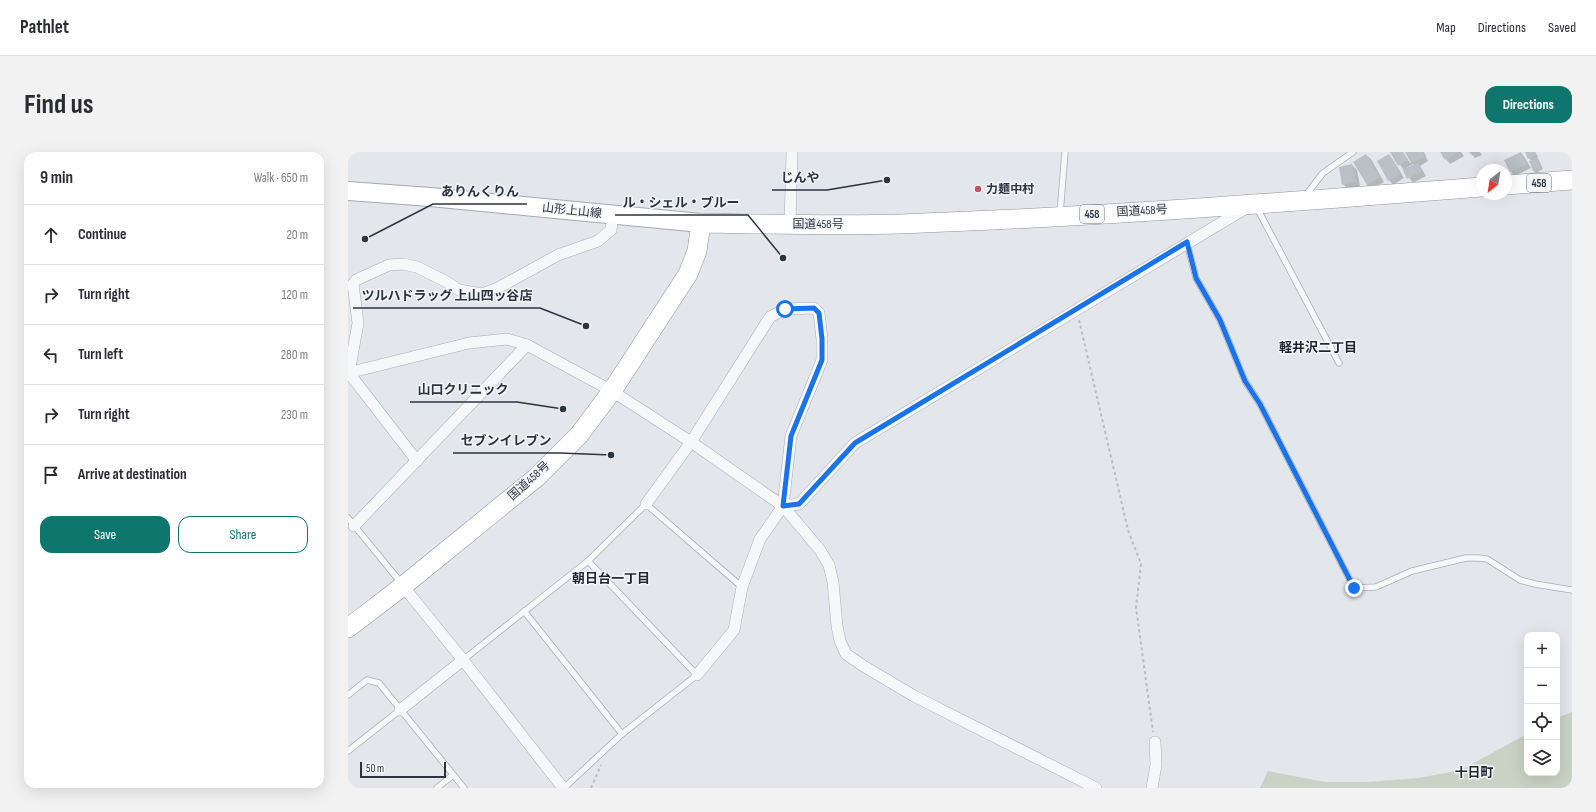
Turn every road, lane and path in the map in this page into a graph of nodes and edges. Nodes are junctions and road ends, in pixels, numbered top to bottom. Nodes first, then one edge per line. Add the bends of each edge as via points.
1 (792, 152) edge
2 (1065, 152) edge
3 (1353, 152) edge
4 (1572, 180) edge
5 (1512, 185) edge
6 (1476, 187) edge
7 (348, 191) edge
8 (1302, 201) junction
9 (1253, 205) junction
10 (613, 215) junction
11 (1060, 216) junction
12 (701, 224) junction
13 (790, 224) junction
14 (1187, 242) junction
15 (1077, 309) junction
16 (527, 345) junction
17 (1339, 363) dead end
18 (348, 373) edge
19 (612, 391) junction
20 (691, 442) junction
21 (417, 461) junction
22 (646, 504) junction
23 (783, 506) junction
24 (350, 525) edge
25 (588, 561) junction
26 (403, 586) junction
27 (742, 587) junction
28 (1572, 590) edge
29 (524, 611) junction
30 (348, 628) edge
31 (463, 660) junction
32 (697, 674) junction
33 (348, 695) edge
34 (400, 710) junction
35 (622, 734) junction
36 (1155, 742) joint
37 (348, 751) edge
38 (603, 762) dead end
39 (453, 775) junction
40 (437, 788) edge
41 (464, 788) edge
42 (563, 788) edge
43 (591, 788) edge
44 (1096, 788) edge
45 (1152, 788) edge

1 - 13 street
2 - 11 lane
3 - 8 lane via 1322,173
4 - 5 highway, 458
6 - 8 highway, 国道458号 / 458
7 - 10 main road, 山形上山線
8 - 9 highway, 国道458号 / 458
9 - 11 highway, 国道458号 / 458
9 - 14 street
9 - 17 lane
10 - 12 main road, 山形上山線
10 - 18 street via 610,230 598,241 558,256 482,294 459,290 417,267 403,264 389,265 356,280 353,284 358,323
11 - 13 highway, 国道458号 / 458 via 899,224
12 - 13 highway, 国道458号 / 458
12 - 19 highway, 国道458号 via 697,251 688,274
14 - 15 street
14 - 28 lane via 1196,278 1220,320 1245,381 1260,404 1354,588 1376,587 1412,571 1466,558 1478,558 1488,559 1520,580
15 - 23 street via 855,443 799,504
15 - 36 path via 1128,530 1141,564 1136,607
16 - 18 street via 507,340 469,343
16 - 19 street
16 - 21 street
18 - 21 street
19 - 20 street
19 - 26 highway, 国道458号 via 578,434 536,477
20 - 22 street
20 - 23 street
20 - 23 street via 770,316 785,309 814,308 819,313 822,360 791,436
21 - 24 street
22 - 25 lane
22 - 27 lane
23 - 27 street via 760,539
23 - 44 street via 820,550 829,565 837,626 846,654 914,696
24 - 26 lane
25 - 29 lane
25 - 32 lane
26 - 30 highway, 国道458号
26 - 31 street
27 - 32 street via 734,630
29 - 31 lane
29 - 35 lane
31 - 34 street
31 - 42 street
32 - 35 lane
33 - 34 lane via 367,680 379,683
34 - 37 lane
34 - 39 lane
35 - 42 lane
36 - 45 street via 1156,765
38 - 43 path
39 - 40 lane
39 - 41 lane

